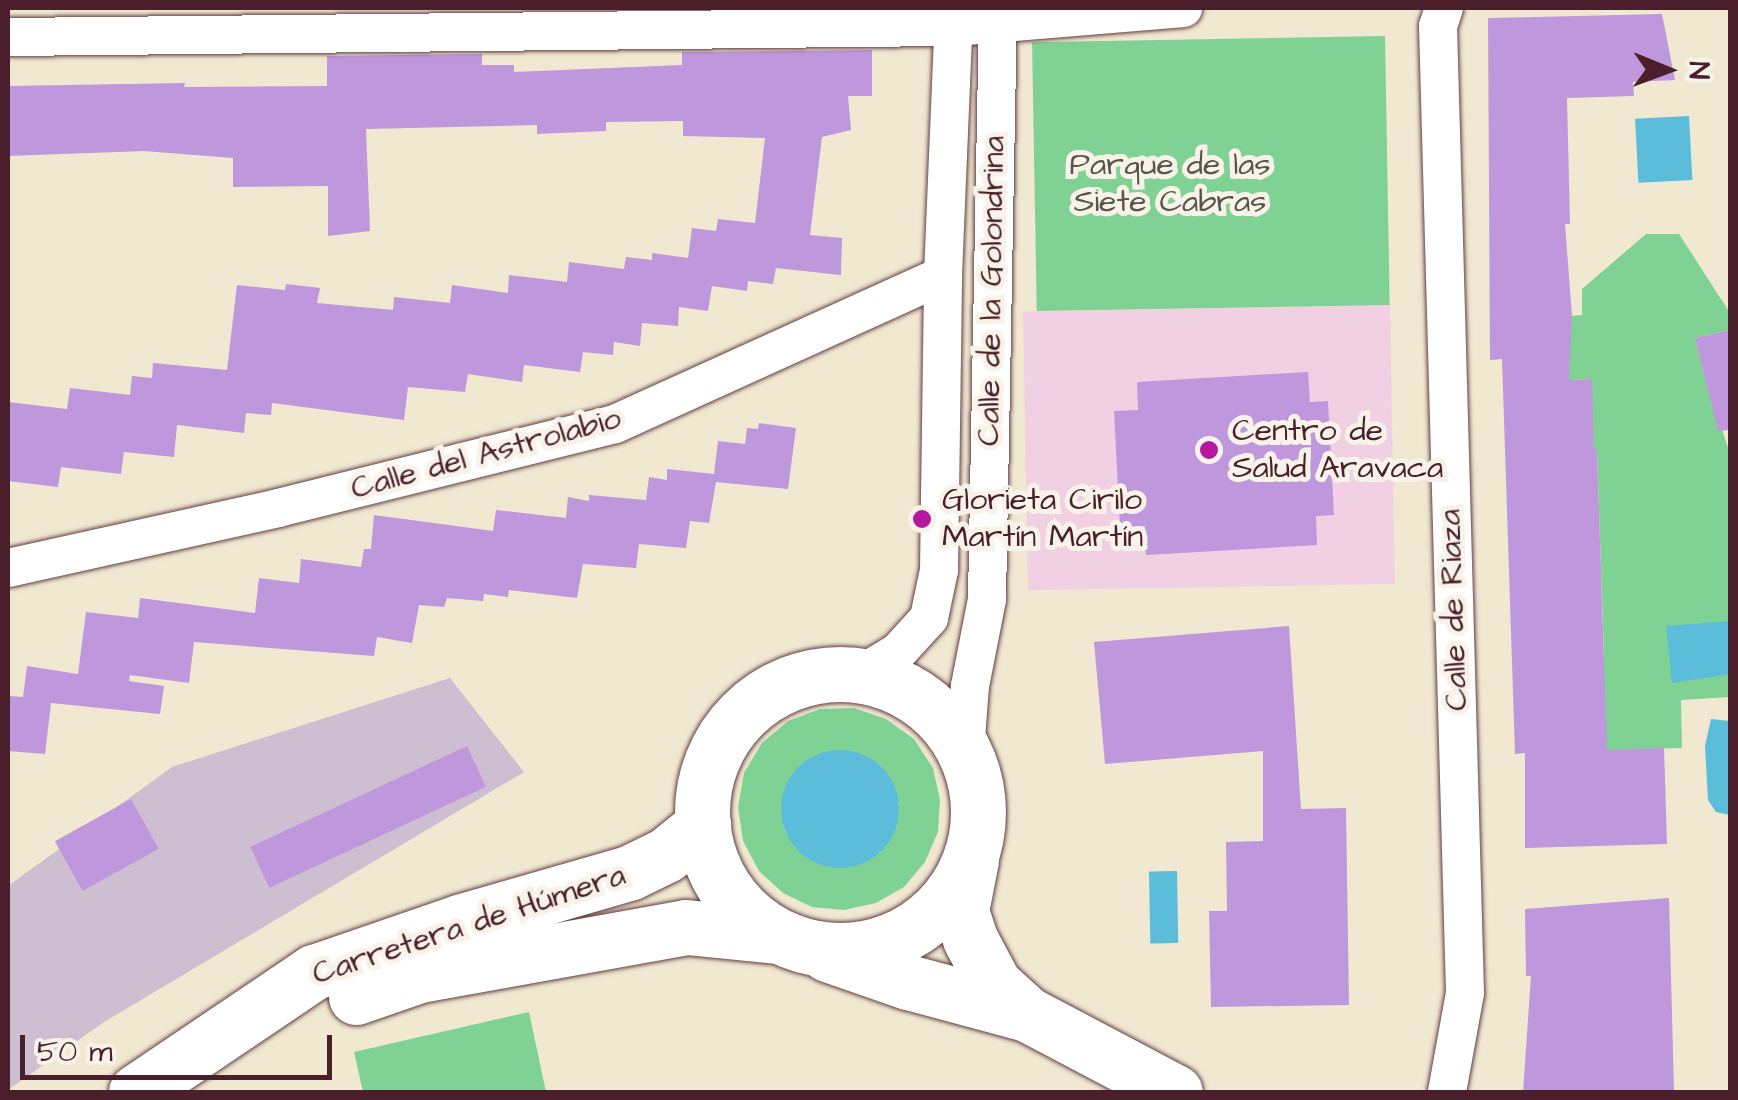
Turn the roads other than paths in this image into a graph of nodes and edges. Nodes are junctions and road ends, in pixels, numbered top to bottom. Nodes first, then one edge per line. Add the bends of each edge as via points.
1 (1184, 8) edge
2 (1444, 8) edge
3 (998, 16) edge
4 (954, 17) edge
5 (8, 38) edge
6 (942, 275) junction
7 (8, 568) edge
8 (860, 675) junction
9 (965, 752) junction
10 (703, 825) junction
11 (972, 856) junction
12 (794, 942) junction
13 (1028, 1014) junction
14 (184, 1058) junction
15 (136, 1092) edge
16 (1175, 1092) edge
17 (1447, 1092) edge

1 - 3 street
2 - 17 street, Calle de Riaza via 1438,26 1464,993
3 - 4 street
3 - 9 street, Calle de la Golondrina via 987,599
4 - 5 street
4 - 6 street, Calle de la Golondrina
6 - 7 street, Calle del Astrolabio via 615,424
6 - 8 street, Calle de la Golondrina via 939,570 929,618 898,652
8 - 9 main road via 922,700
8 - 10 main road via 820,675 783,686 750,707 722,741 706,781
9 - 11 main road via 976,786
10 - 12 main road via 726,890 748,916
10 - 14 main road, Carretera de Húmera via 666,855 629,873 314,972
11 - 12 main road via 954,892 926,921 892,941 852,951
11 - 13 main road, Carretera de Húmera via 961,911 970,940 994,984
12 - 13 main road, Carretera de Húmera
12 - 14 main road, Carretera de Húmera via 686,927 420,975
13 - 16 main road, Carretera de Húmera
14 - 15 main road, Carretera de Húmera

